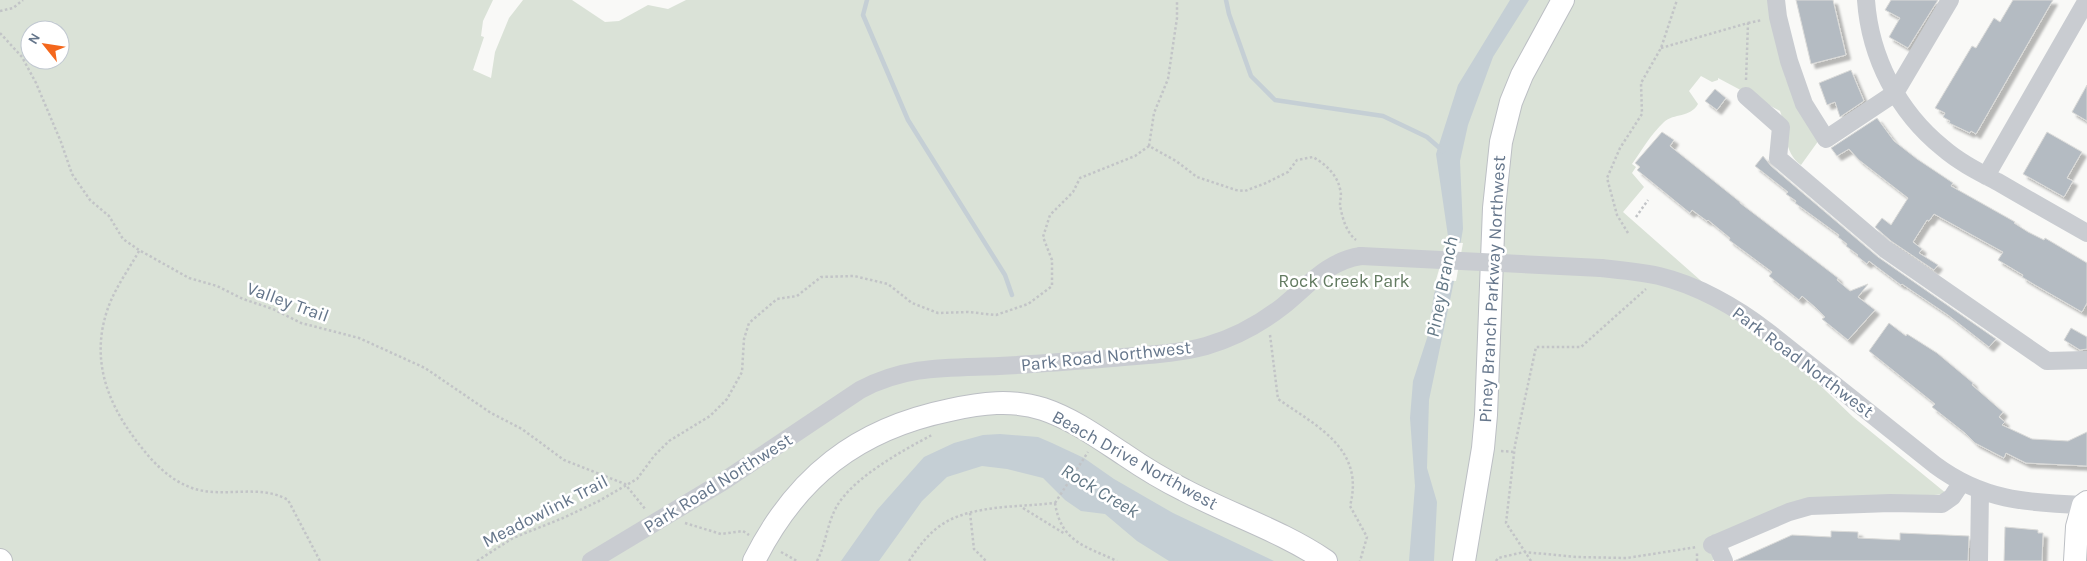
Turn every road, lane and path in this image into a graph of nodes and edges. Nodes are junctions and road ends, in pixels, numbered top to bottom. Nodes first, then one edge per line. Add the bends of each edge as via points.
1 (23, 0) edge
2 (1177, 0) edge
3 (1563, 0) edge
4 (1677, 0) edge
5 (1776, 0) edge
6 (1866, 0) edge
7 (1950, 0) edge
8 (2087, 0) edge
9 (0, 10) edge
10 (0, 33) edge
11 (1661, 48) junction
12 (1895, 93) junction
13 (1746, 96) joint
14 (1149, 146) junction
15 (1986, 176) junction
16 (1648, 200) dead end
17 (1636, 217) dead end
18 (2085, 228) edge
19 (1628, 233) dead end
20 (1359, 249) junction
21 (139, 250) junction
22 (1660, 276) junction
23 (1270, 330) dead end
24 (2087, 360) edge
25 (937, 432) dead end
26 (1087, 454) dead end
27 (1962, 482) junction
28 (625, 484) junction
29 (1980, 491) junction
30 (1056, 502) junction
31 (2086, 505) edge
32 (1022, 507) junction
33 (970, 513) junction
34 (648, 514) dead end
35 (676, 525) dead end
36 (750, 535) dead end
37 (1067, 535) junction
38 (1714, 544) junction
39 (776, 550) dead end
40 (1524, 552) junction
41 (320, 561) edge
42 (477, 561) edge
43 (591, 561) edge
44 (754, 561) edge
45 (797, 561) edge
46 (817, 561) edge
47 (909, 561) edge
48 (986, 561) edge
49 (1117, 561) edge
50 (1326, 561) edge
51 (1360, 561) edge
52 (1464, 561) edge
53 (1496, 561) edge
54 (1531, 561) edge
55 (1724, 561) edge
56 (1979, 561) edge
57 (2075, 561) edge

1 - 9 path via 13,8
2 - 14 path via 1168,80 1154,113
3 - 52 main road, Piney Branch Parkway Northwest via 1522,75 1500,142 1494,208 1486,415
4 - 11 path
5 - 12 street via 1789,61 1804,104 1826,139
6 - 12 street via 1873,44
7 - 12 street
8 - 15 street
10 - 21 path, Valley Trail via 22,57 36,84 72,174 90,200 109,216 123,239
11 - 13 path via 1748,23
11 - 19 path via 1641,83 1642,114 1620,148 1607,178 1617,215
12 - 15 street via 1929,136
13 - 24 street via 1781,127 1778,158 1885,249 2047,361
14 - 20 path via 1197,177 1245,191 1288,172 1297,160 1313,157 1332,172 1341,190 1340,204 1345,224
14 - 28 path, Meadowlink Trail via 1135,156 1080,178 1073,192 1050,215 1043,237 1052,260 1052,286 1028,304 996,316 968,312 938,313 912,303 888,284 854,276 821,277 797,296 777,299 749,323 744,340 742,372 727,398 710,416 669,441 637,479
15 - 18 street
16 - 17 path
20 - 22 street, Park Road Northwest, bridge via 1601,268
20 - 43 street, Park Road Northwest via 1260,321 1206,346 1150,355 929,368 887,377 860,390 724,481
21 - 28 path, Valley Trail via 189,278 217,286 301,323 359,338 425,368 564,460
21 - 41 path via 109,306 100,350 103,378 124,425 165,473 193,488 267,492 288,500
22 - 27 street, Park Road Northwest via 1734,308 1759,325 1935,466
22 - 40 path via 1581,347 1536,347 1515,445 1506,523
23 - 51 path via 1278,399 1333,438 1350,463 1354,488 1350,506 1366,537
25 - 46 path via 855,484 836,507
26 - 30 path
27 - 29 street, Park Road Northwest
27 - 38 street via 1952,497 1942,504 1810,506
28 - 34 path
28 - 42 path, Meadowlink Trail via 590,505 513,538
29 - 31 street, Park Road Northwest via 2022,502
29 - 56 street
30 - 32 path
30 - 37 path via 1057,516
31 - 57 main road via 2077,527
32 - 33 path via 996,506
32 - 37 path
33 - 47 path via 946,522 920,544
33 - 48 path via 974,549
35 - 36 path via 686,522 721,534 743,531
37 - 49 path
38 - 40 path via 1627,558
38 - 55 street
39 - 45 path
40 - 53 path
40 - 54 path
44 - 50 main road, Beach Drive Northwest via 790,501 828,464 860,442 941,411 1009,402 1044,409 1070,420 1178,487 1283,536

